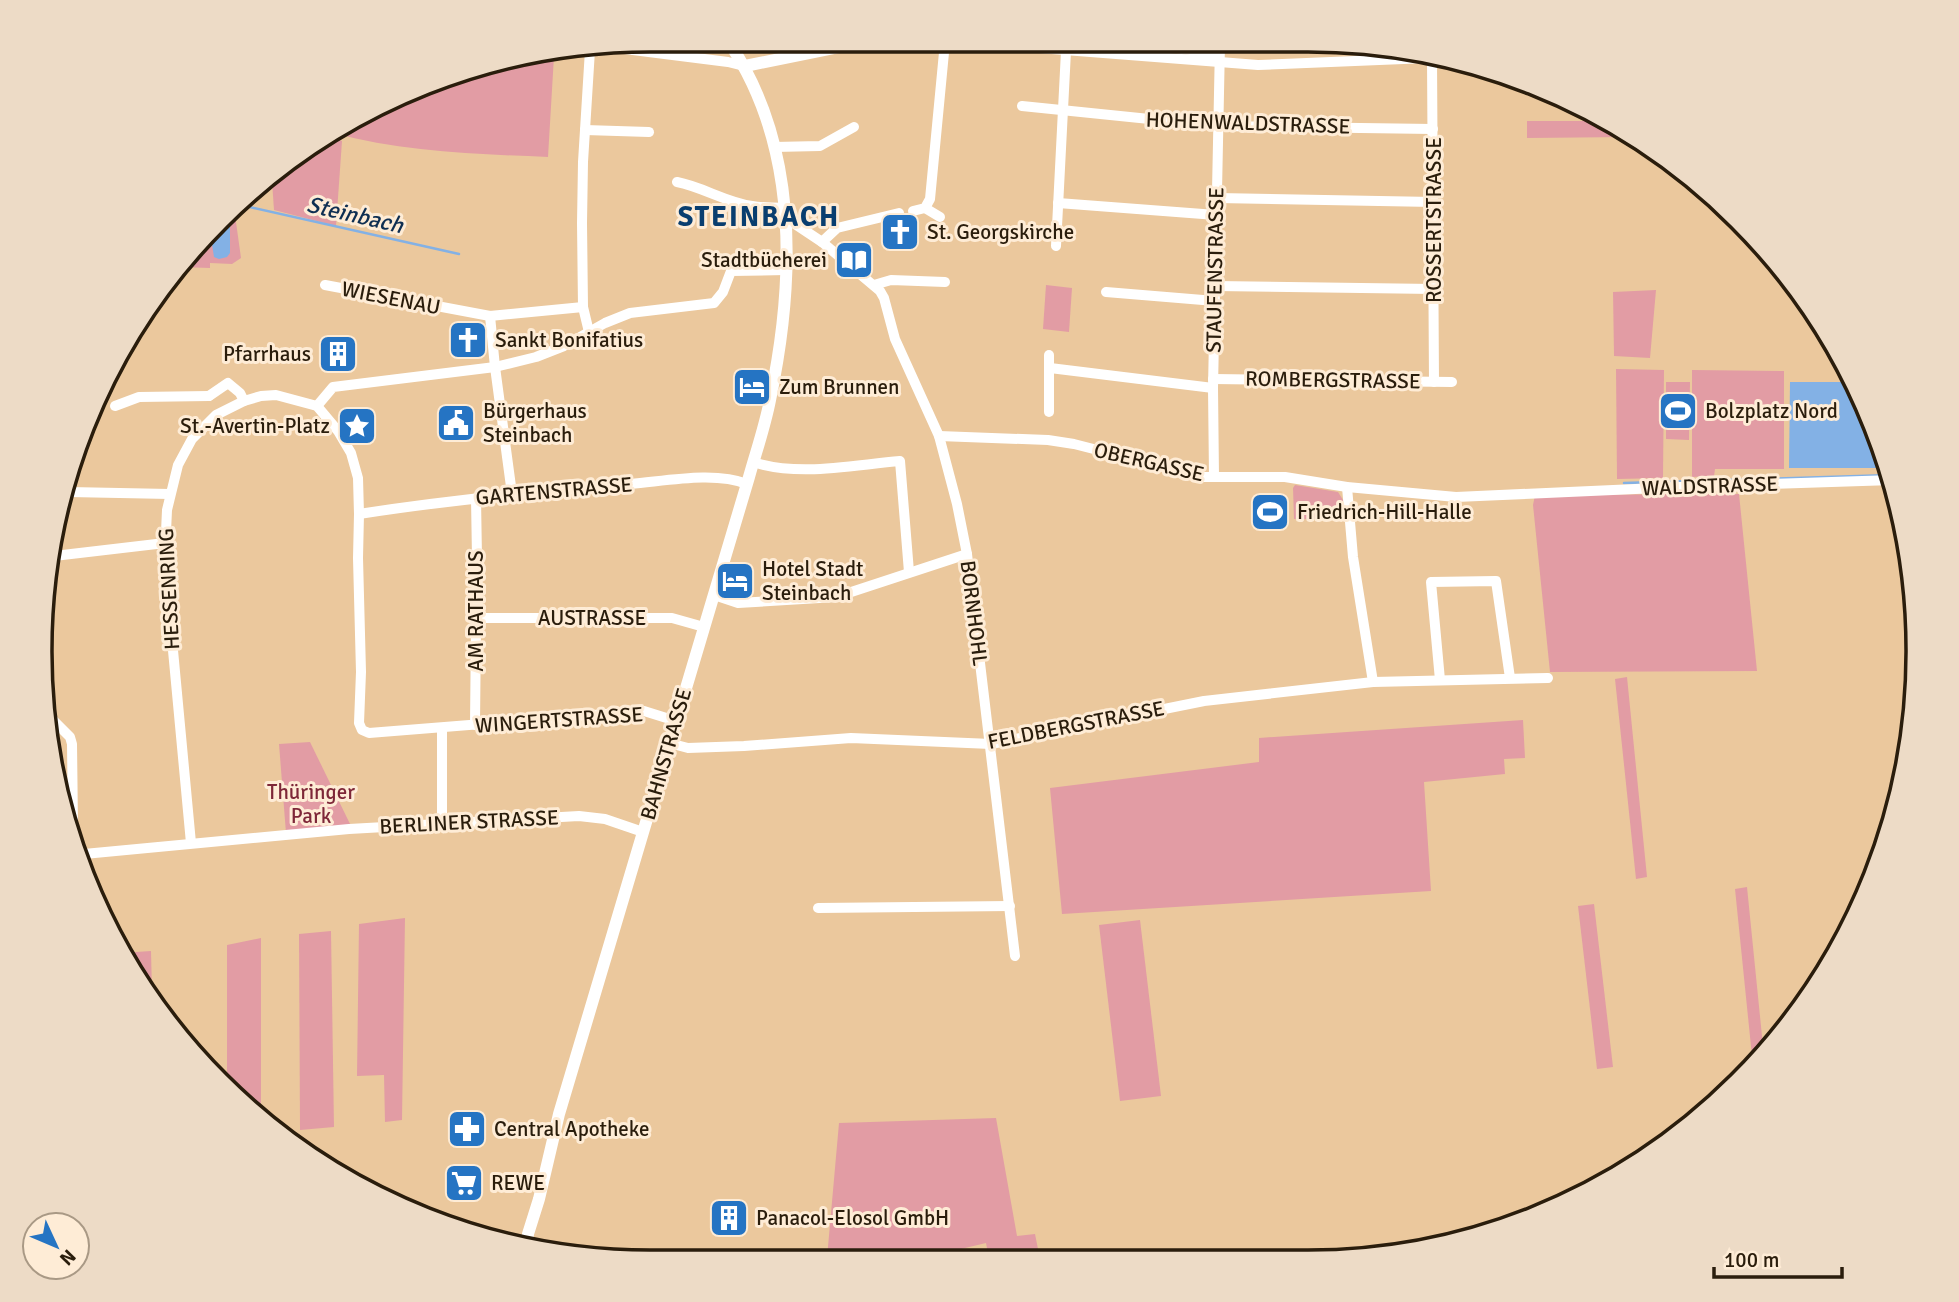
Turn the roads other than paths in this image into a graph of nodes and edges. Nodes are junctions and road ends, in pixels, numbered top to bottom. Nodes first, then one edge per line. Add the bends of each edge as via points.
1 (649, 52) edge
2 (735, 52) edge
3 (814, 52) edge
4 (943, 52) edge
5 (1066, 52) edge
6 (1080, 52) edge
7 (1207, 52) edge
8 (1220, 52) edge
9 (590, 56) edge
10 (1395, 59) edge
11 (1220, 62) junction
12 (1430, 65) edge
13 (745, 66) junction
14 (1022, 106) dead end
15 (1063, 111) junction
16 (1218, 126) junction
17 (854, 127) dead end
18 (1433, 129) junction
19 (584, 130) junction
20 (649, 132) dead end
21 (774, 147) junction
22 (677, 182) dead end
23 (1217, 198) junction
24 (1434, 202) junction
25 (1058, 203) junction
26 (925, 208) junction
27 (913, 211) dead end
28 (786, 213) junction
29 (899, 213) dead end
30 (1216, 215) junction
31 (940, 216) dead end
32 (821, 242) junction
33 (1056, 246) dead end
34 (786, 270) junction
35 (945, 282) dead end
36 (325, 285) dead end
37 (874, 285) junction
38 (1215, 286) junction
39 (1434, 289) junction
40 (1106, 292) dead end
41 (1214, 301) junction
42 (583, 307) junction
43 (490, 316) junction
44 (589, 332) junction
45 (1049, 355) dead end
46 (495, 367) junction
47 (1050, 368) junction
48 (1434, 382) junction
49 (1452, 382) dead end
50 (1213, 383) junction
51 (209, 396) junction
52 (244, 401) junction
53 (115, 406) dead end
54 (317, 406) junction
55 (500, 410) junction
56 (569, 410) dead end
57 (1049, 412) dead end
58 (216, 415) junction
59 (939, 436) junction
60 (753, 462) junction
61 (1214, 477) junction
62 (1881, 480) edge
63 (747, 484) junction
64 (1347, 487) junction
65 (74, 492) edge
66 (1527, 492) joint
67 (170, 494) junction
68 (512, 494) junction
69 (476, 498) junction
70 (359, 514) junction
71 (165, 543) junction
72 (967, 554) junction
73 (61, 555) edge
74 (909, 572) junction
75 (714, 595) junction
76 (478, 618) junction
77 (704, 627) junction
78 (1510, 678) junction
79 (1548, 678) dead end
80 (1440, 680) junction
81 (1373, 682) junction
82 (676, 721) junction
83 (475, 724) junction
84 (58, 725) edge
85 (442, 729) junction
86 (669, 744) junction
87 (990, 744) junction
88 (73, 805) edge
89 (442, 822) junction
90 (643, 832) junction
91 (191, 843) junction
92 (88, 853) edge
93 (1010, 906) junction
94 (818, 908) dead end
95 (1015, 956) dead end
96 (527, 1236) edge

1 - 13 street
2 - 13 main road, BAHNSTRASSE
3 - 13 main road
4 - 26 street via 930,199
5 - 15 street
6 - 11 street
7 - 11 street
8 - 11 street, STAUFENSTRASSE
9 - 19 street
10 - 11 street via 1258,65
11 - 16 street, STAUFENSTRASSE
12 - 18 street, ROSSERTSTRASSE
13 - 21 main road, BAHNSTRASSE
14 - 15 street, HOHENWALDSTRASSE
15 - 16 street, HOHENWALDSTRASSE
15 - 25 street
16 - 18 street, HOHENWALDSTRASSE
16 - 23 street, STAUFENSTRASSE
17 - 21 street via 820,146
18 - 24 street, ROSSERTSTRASSE
19 - 20 street
19 - 42 street
21 - 28 main road, BAHNSTRASSE
22 - 28 street
23 - 24 street
23 - 30 street, STAUFENSTRASSE
24 - 39 street, ROSSERTSTRASSE
25 - 30 street
25 - 33 street
26 - 27 street
26 - 31 street
28 - 32 street, BORNHOHL
28 - 34 main road, BAHNSTRASSE
29 - 32 street via 837,228
30 - 38 street, STAUFENSTRASSE
32 - 37 street, BORNHOHL
34 - 44 street via 732,271 714,303 630,313
34 - 60 main road, BAHNSTRASSE via 775,378
35 - 37 street via 891,280
36 - 43 street, WIESENAU
37 - 59 street, BORNHOHL via 884,298 895,339
38 - 39 street
38 - 41 street, STAUFENSTRASSE
39 - 48 street, ROSSERTSTRASSE
40 - 41 street
41 - 50 street, STAUFENSTRASSE
42 - 43 street, WIESENAU
42 - 44 street
43 - 46 street
44 - 46 street via 536,357
45 - 47 street
46 - 54 street via 333,387
46 - 55 street
47 - 50 street, ROMBERGSTRASSE
47 - 57 street
48 - 49 street, ROMBERGSTRASSE
48 - 50 street, ROMBERGSTRASSE
50 - 61 street, STAUFENSTRASSE
51 - 52 street via 226,383
51 - 53 street via 139,397
51 - 58 street
52 - 54 street, HESSENRING via 276,396
52 - 58 street, HESSENRING
54 - 70 street via 351,453 358,478
55 - 56 street
55 - 68 street
58 - 67 street, HESSENRING via 200,428 184,452
59 - 61 street, OBERGASSE via 1048,440
59 - 72 street, BORNHOHL
60 - 63 main road, BAHNSTRASSE
60 - 74 street via 795,470 900,461
61 - 64 street, OBERGASSE via 1285,477
62 - 66 street, WALDSTRASSE
63 - 68 street, GARTENSTRASSE via 723,477
63 - 75 main road, BAHNSTRASSE
64 - 66 street, OBERGASSE via 1456,497
64 - 81 street
65 - 67 street
67 - 71 street, HESSENRING
68 - 69 street, GARTENSTRASSE
69 - 70 street, GARTENSTRASSE
69 - 76 street, AM RATHAUS
70 - 85 street, WINGERTSTRASSE via 359,723 369,733
71 - 73 street
71 - 91 street, HESSENRING
72 - 74 street
72 - 87 street, BORNHOHL
74 - 75 street via 826,599 738,603
75 - 77 main road, BAHNSTRASSE
76 - 77 street, AUSTRASSE via 672,618
76 - 83 street, AM RATHAUS
77 - 82 main road, BAHNSTRASSE
78 - 79 street, FELDBERGSTRASSE
78 - 80 street, FELDBERGSTRASSE
78 - 80 street via 1496,581 1431,582
80 - 81 street, FELDBERGSTRASSE
81 - 87 street, FELDBERGSTRASSE via 1185,704
82 - 83 street, WINGERTSTRASSE via 644,711
82 - 86 main road, BAHNSTRASSE
83 - 85 street, WINGERTSTRASSE
84 - 88 street via 72,744
85 - 89 street
86 - 87 street, FELDBERGSTRASSE via 688,748 851,738
86 - 90 main road, BAHNSTRASSE
87 - 93 street, BORNHOHL
89 - 90 street, BERLINER STRASSE via 579,816
89 - 91 street, BERLINER STRASSE
90 - 96 main road, BAHNSTRASSE
91 - 92 street, BERLINER STRASSE
93 - 94 street
93 - 95 street, BORNHOHL

